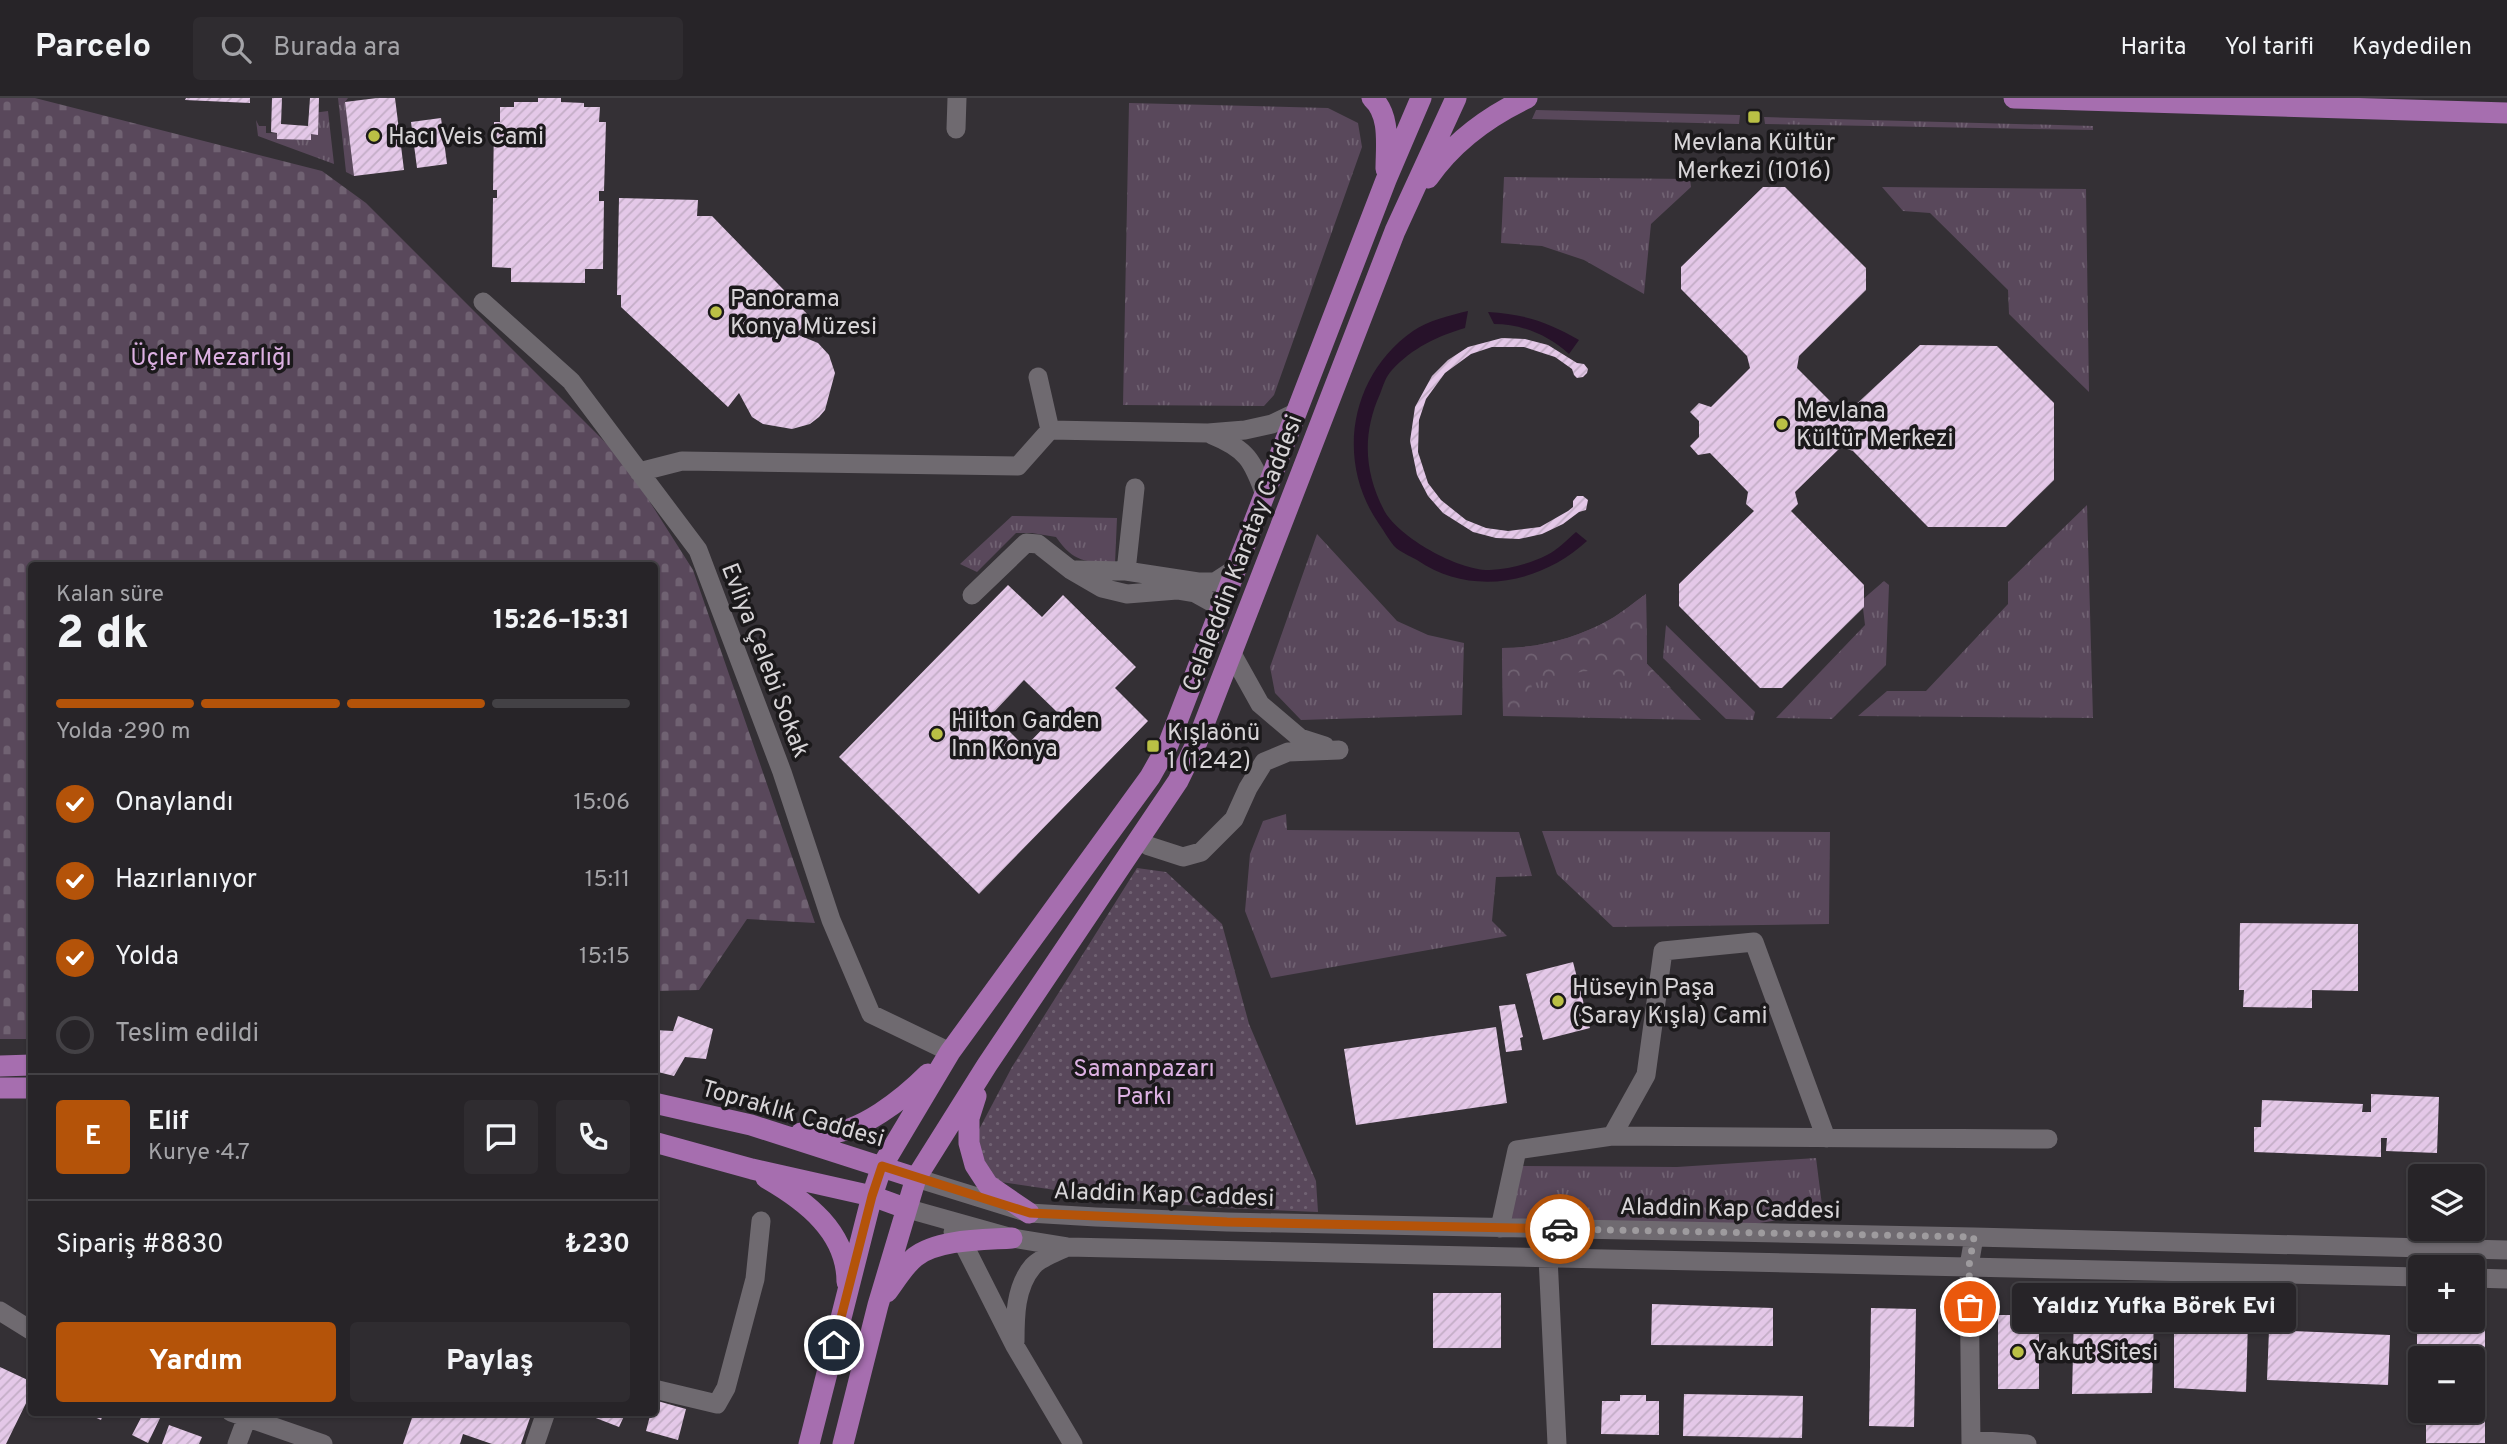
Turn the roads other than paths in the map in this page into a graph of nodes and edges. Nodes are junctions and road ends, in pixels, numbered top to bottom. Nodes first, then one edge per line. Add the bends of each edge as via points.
1 (957, 98) edge
2 (1372, 98) edge
3 (1421, 98) edge
4 (1456, 98) edge
5 (1527, 98) edge
6 (2014, 98) edge
7 (2507, 113) edge
8 (956, 129) dead end
9 (1386, 180) junction
10 (1395, 231) junction
11 (483, 302) dead end
12 (1038, 377) dead end
13 (1297, 412) junction
14 (1050, 430) junction
15 (1208, 433) junction
16 (639, 472) junction
17 (1135, 488) dead end
18 (1265, 495) junction
19 (1238, 567) junction
20 (1071, 570) junction
21 (1126, 571) junction
22 (972, 595) dead end
23 (1222, 608) junction
24 (1231, 652) junction
25 (1139, 840) junction
26 (950, 1052) junction
27 (28, 1065) edge
28 (987, 1065) junction
29 (0, 1066) edge
30 (0, 1088) edge
31 (28, 1088) edge
32 (658, 1104) edge
33 (751, 1125) junction
34 (1612, 1136) junction
35 (1826, 1138) junction
36 (2048, 1139) dead end
37 (658, 1143) edge
38 (882, 1166) junction
39 (752, 1169) junction
40 (916, 1178) junction
41 (872, 1196) junction
42 (905, 1208) junction
43 (1030, 1213) junction
44 (941, 1219) junction
45 (761, 1221) dead end
46 (1500, 1228) junction
47 (1974, 1237) junction
48 (1012, 1238) junction
49 (962, 1241) junction
50 (1067, 1247) junction
51 (2507, 1250) edge
52 (1548, 1257) junction
53 (1969, 1266) junction
54 (2408, 1277) edge
55 (2485, 1278) edge
56 (2507, 1279) edge
57 (847, 1295) junction
58 (878, 1305) junction
59 (0, 1311) edge
60 (28, 1328) edge
61 (1015, 1346) junction
62 (658, 1390) edge
63 (242, 1416) edge
64 (245, 1416) edge
65 (545, 1416) edge
66 (1971, 1442) edge
67 (237, 1444) edge
68 (323, 1444) edge
69 (535, 1444) edge
70 (809, 1444) edge
71 (843, 1444) edge
72 (1073, 1444) edge
73 (1557, 1444) edge
74 (2027, 1444) edge

1 - 8 street
2 - 9 main road via 1380,105 1386,128
3 - 9 main road, Celaleddin Karatay Caddesi
4 - 10 main road, Celaleddin Karatay Caddesi
5 - 10 main road via 1459,141 1439,163
6 - 7 main road
9 - 13 main road, Celaleddin Karatay Caddesi
10 - 24 main road, Celaleddin Karatay Caddesi
11 - 16 street, Evliya Çelebi Sokak via 571,381
12 - 14 street
13 - 15 street via 1272,424
13 - 18 main road, Celaleddin Karatay Caddesi
14 - 15 street
14 - 16 street via 1018,466 682,461
15 - 18 street via 1234,443 1256,467
16 - 26 street, Evliya Çelebi Sokak via 698,550 782,772 831,919 871,1014
17 - 21 street
18 - 19 main road, Celaleddin Karatay Caddesi
19 - 21 street via 1215,582
19 - 23 main road, Celaleddin Karatay Caddesi
20 - 21 street
20 - 22 street via 1038,544 1026,543
20 - 23 street via 1102,587 1127,593 1195,593
23 - 26 main road, Celaleddin Karatay Caddesi via 1168,745 1150,777
24 - 25 main road, Celaleddin Karatay Caddesi via 1178,781
24 - 25 street via 1260,704 1300,738 1339,750 1289,752 1264,762 1234,819 1201,852 1183,857
25 - 28 main road, Celaleddin Karatay Caddesi
26 - 33 main road via 906,1096 848,1128 826,1135
26 - 38 main road, Celaleddin Karatay Caddesi
27 - 29 main road
28 - 40 main road, Celaleddin Karatay Caddesi
28 - 43 main road via 968,1118 975,1165 988,1185
30 - 31 main road
32 - 33 main road, Topraklık Caddesi
33 - 38 main road, Topraklık Caddesi
34 - 35 street
34 - 35 street via 1646,1075 1663,951 1754,942
34 - 46 street via 1517,1150
35 - 36 street
37 - 39 main road
38 - 40 main road, Topraklık Caddesi
38 - 41 main road, Celaleddin Karatay Caddesi
39 - 41 main road
39 - 57 main road via 783,1187 826,1223 847,1269
40 - 42 main road, Celaleddin Karatay Caddesi
40 - 43 street, Aladdin Kap Caddesi
41 - 42 main road
41 - 57 main road
42 - 44 street
42 - 58 main road
43 - 46 street, Aladdin Kap Caddesi
44 - 48 street
44 - 49 street
45 - 62 street via 755,1279 726,1388 717,1404
46 - 47 street, Aladdin Kap Caddesi
47 - 51 street, Aladdin Kap Caddesi
47 - 53 street
48 - 49 main road
48 - 50 street
49 - 58 main road via 917,1255
49 - 61 street
50 - 52 street
50 - 61 street via 1033,1265 1021,1286
52 - 53 street
52 - 73 street
53 - 54 street
53 - 66 street
55 - 56 street
57 - 70 main road
58 - 71 main road
59 - 60 street
61 - 72 street
63 - 67 street
64 - 68 street
65 - 69 street
66 - 74 street

